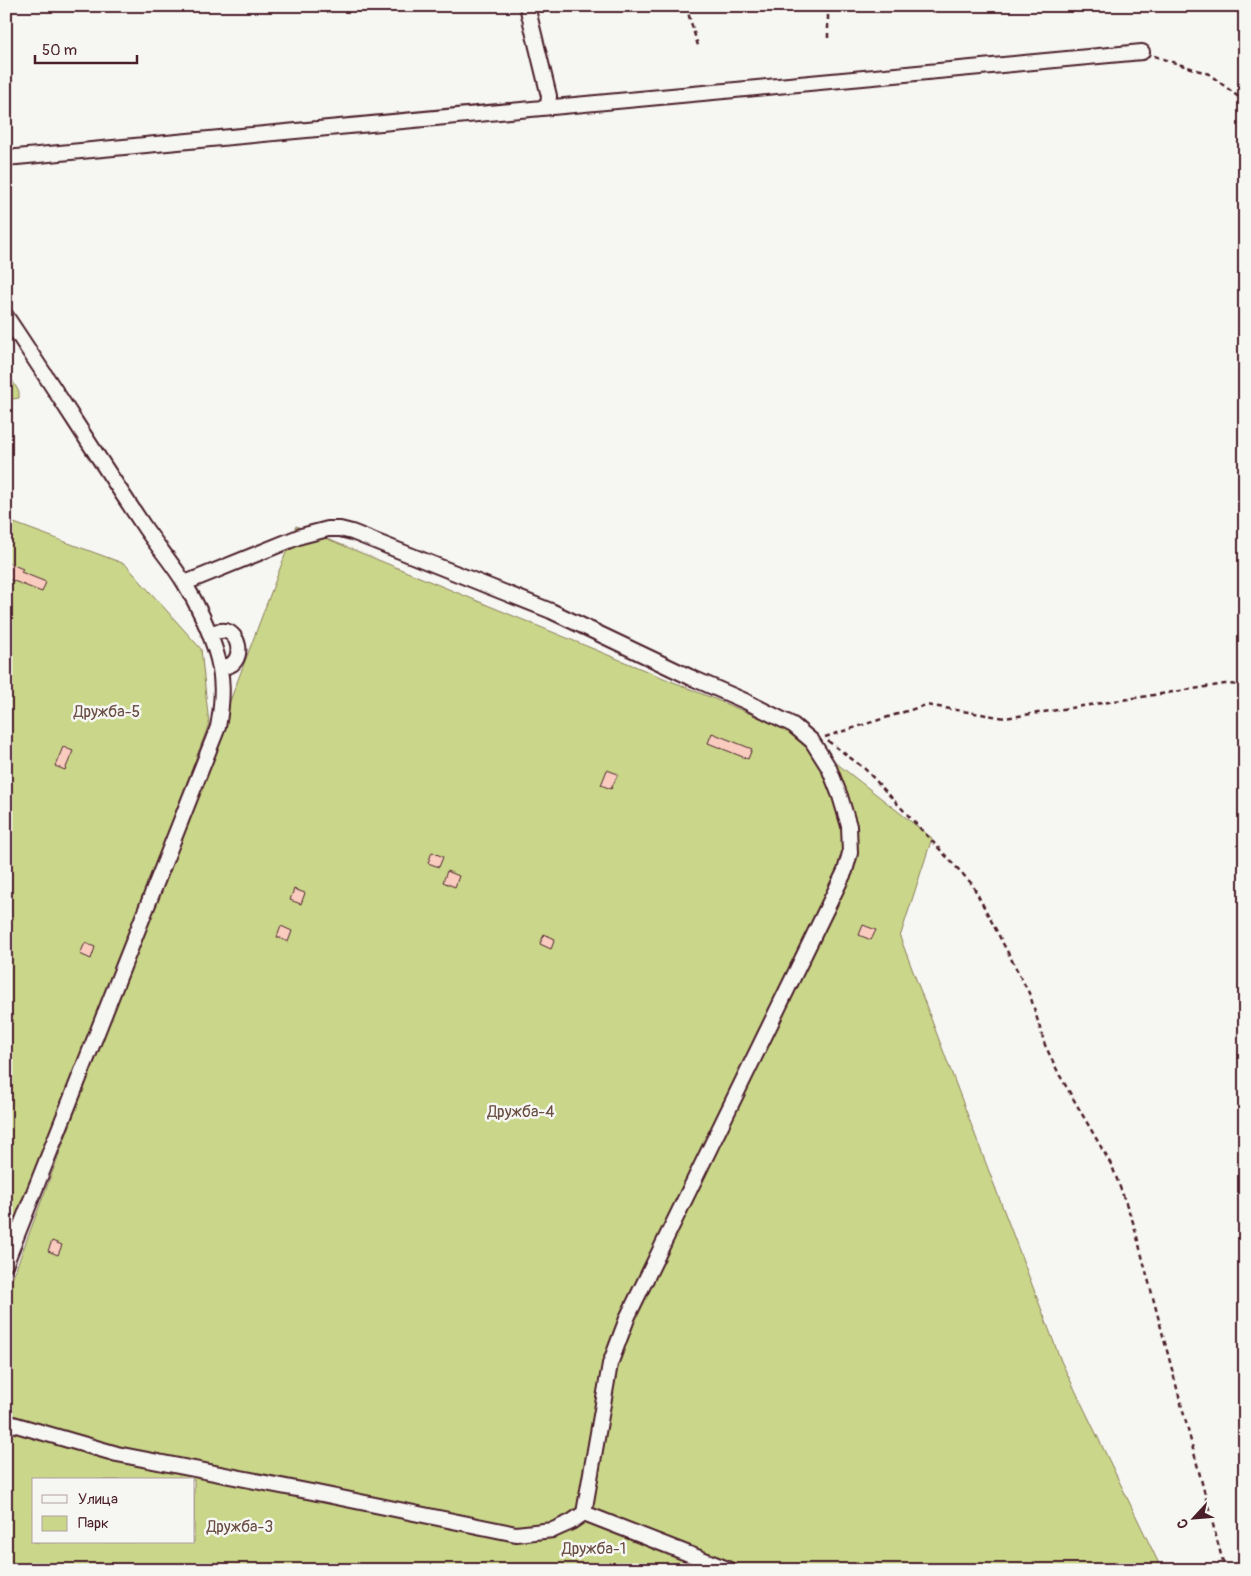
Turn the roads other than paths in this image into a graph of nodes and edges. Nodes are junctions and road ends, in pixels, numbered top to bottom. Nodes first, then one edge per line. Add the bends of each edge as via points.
1 (527, 6) edge
2 (1142, 52) road end
3 (548, 107) junction
4 (6, 158) edge
5 (6, 316) edge
6 (185, 583) junction
7 (210, 633) junction
8 (221, 668) junction
9 (6, 1263) edge
10 (6, 1422) edge
11 (584, 1513) junction
12 (730, 1570) edge

1 - 3 street via 549,96
2 - 3 street
3 - 4 street
5 - 6 street
6 - 7 street
6 - 11 street via 300,536 328,529 352,532 551,611 746,701 793,725 812,741 829,768 849,826 850,853 845,870 628,1316 610,1364
7 - 8 street
7 - 8 street via 226,631 239,648 237,659
8 - 9 street via 222,704 218,727
10 - 11 street via 117,1454 516,1534 553,1530
11 - 12 street

